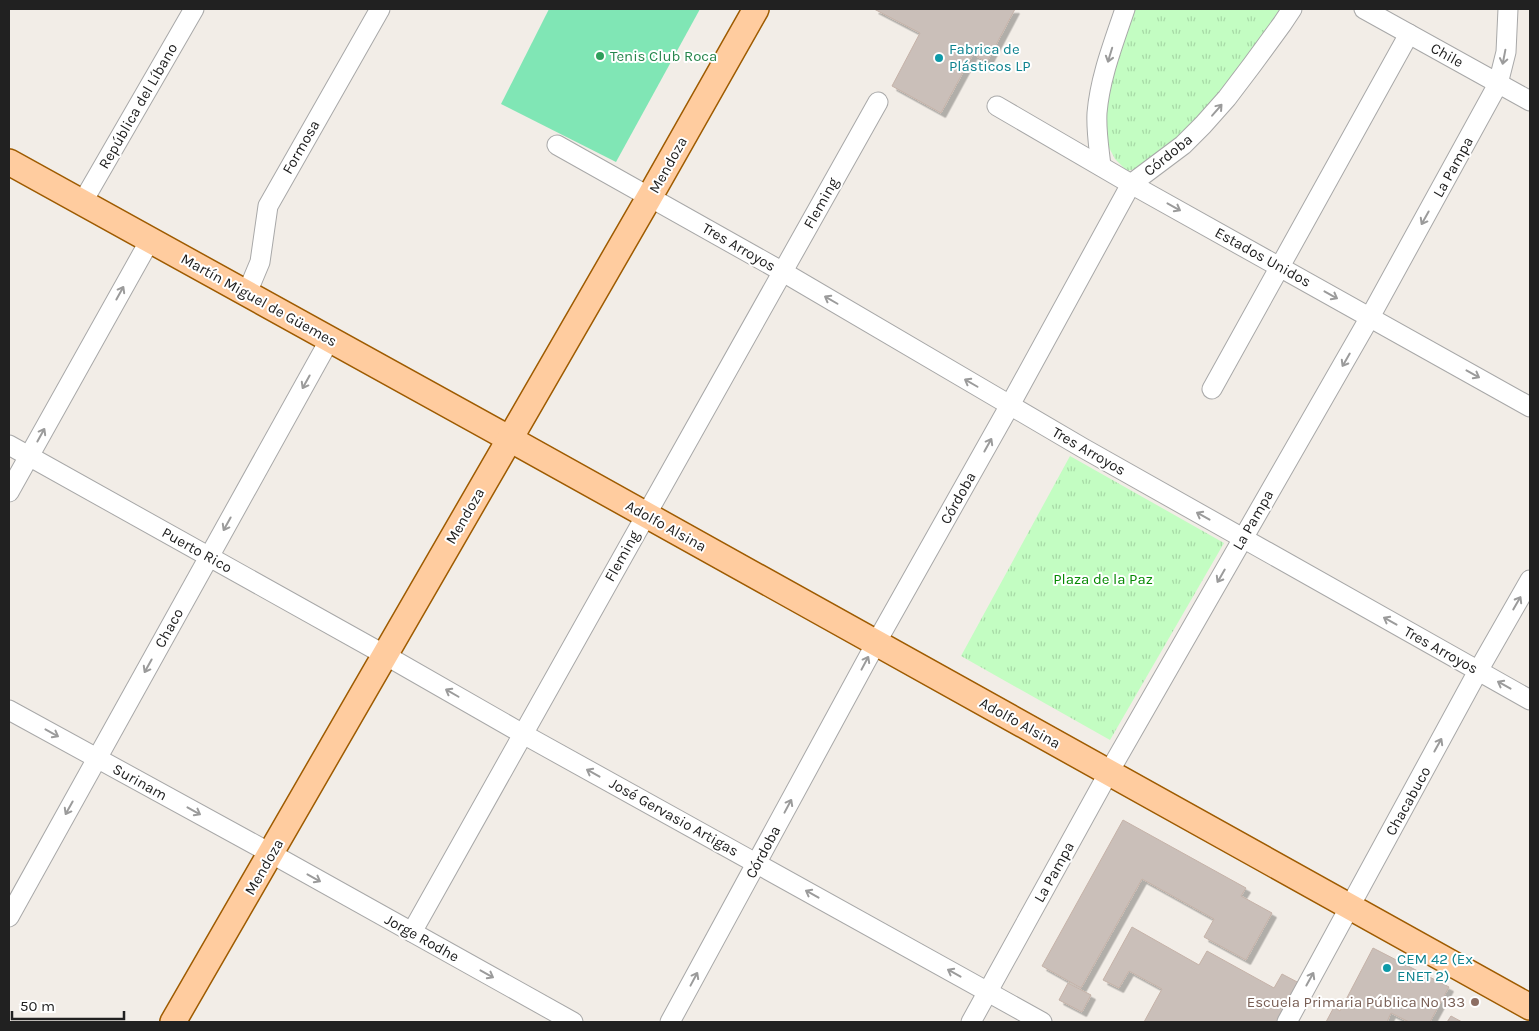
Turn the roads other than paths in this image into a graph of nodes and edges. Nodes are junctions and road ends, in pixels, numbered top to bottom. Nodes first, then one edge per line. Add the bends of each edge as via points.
1 (194, 9) edge
2 (380, 9) edge
3 (756, 9) edge
4 (1126, 9) edge
5 (1292, 9) edge
6 (1364, 9) edge
7 (1508, 9) edge
8 (1409, 34) junction
9 (1498, 84) junction
10 (1530, 101) edge
11 (878, 102) dead end
12 (997, 106) dead end
13 (557, 145) dead end
14 (9, 162) edge
15 (1101, 166) junction
16 (1131, 184) junction
17 (650, 196) junction
18 (82, 202) junction
19 (150, 240) junction
20 (1280, 266) junction
21 (783, 272) junction
22 (247, 293) junction
23 (1370, 317) junction
24 (330, 339) junction
25 (1212, 389) dead end
26 (1010, 405) junction
27 (1530, 406) edge
28 (510, 439) junction
29 (9, 445) edge
30 (29, 456) junction
31 (9, 492) edge
32 (646, 514) junction
33 (1242, 538) junction
34 (209, 556) junction
35 (1530, 580) edge
36 (876, 643) junction
37 (385, 655) junction
38 (1478, 671) junction
39 (1530, 700) edge
40 (9, 710) edge
41 (523, 734) junction
42 (97, 758) junction
43 (1109, 772) junction
44 (272, 854) junction
45 (757, 863) junction
46 (1350, 906) junction
47 (9, 917) edge
48 (412, 932) junction
49 (988, 992) junction
50 (1530, 1007) edge
51 (173, 1022) edge
52 (573, 1022) edge
53 (670, 1022) edge
54 (971, 1022) edge
55 (1042, 1022) edge
56 (1287, 1022) edge

1 - 18 street, República del Líbano
2 - 22 street, Formosa via 268,206 260,262
3 - 17 main road, Mendoza
4 -> 15 street via 1102,84 1097,112
16 -> 5 street, Córdoba via 1183,145 1203,125 1227,98
6 - 8 street, Chile
7 -> 9 street, La Pampa via 1506,52
8 - 9 street, Chile
8 - 20 street
9 - 10 street, Chile
9 -> 23 street, La Pampa
11 - 21 street, Fleming
12 - 15 street, Estados Unidos
13 - 17 street, Tres Arroyos
14 - 18 main road, Martín Miguel de Güemes
15 - 16 street, Estados Unidos
16 -> 20 street, Estados Unidos
16 - 26 street, Córdoba
17 - 21 street, Tres Arroyos
17 - 28 main road, Mendoza
18 - 19 main road, Martín Miguel de Güemes
19 - 22 main road, Martín Miguel de Güemes
30 -> 19 street
20 -> 23 street, Estados Unidos
20 - 25 street
26 -> 21 street, Tres Arroyos
21 - 32 street, Fleming
22 - 24 main road, Martín Miguel de Güemes
23 -> 27 street, Estados Unidos
23 -> 33 street, La Pampa
24 - 28 main road, Martín Miguel de Güemes
24 -> 34 street, Chaco
33 -> 26 street, Tres Arroyos
36 -> 26 street, Córdoba
28 - 32 main road, Adolfo Alsina
28 - 37 main road, Mendoza
29 - 30 street, Puerto Rico
30 - 31 street
30 - 34 street, Puerto Rico
32 - 36 main road, Adolfo Alsina
32 - 41 street, Fleming
38 -> 33 street, Tres Arroyos
33 -> 43 street, La Pampa
34 - 37 street, Puerto Rico
34 -> 42 street, Chaco
38 -> 35 street, Chacabuco
36 - 43 main road, Adolfo Alsina
45 -> 36 street, Córdoba
41 -> 37 street, José Gervasio Artigas
37 - 44 main road, Mendoza
39 -> 38 street, Tres Arroyos
46 -> 38 street, Chacabuco
40 -> 42 street, Surinam
45 -> 41 street, José Gervasio Artigas
41 - 48 street, Fleming
42 -> 44 street, Surinam
42 -> 47 street, Chaco
43 - 46 main road, Adolfo Alsina
43 - 49 street, La Pampa
44 -> 48 street, Jorge Rodhe
44 - 51 main road, Mendoza
49 -> 45 street, José Gervasio Artigas
53 -> 45 street, Córdoba
46 - 50 main road, Adolfo Alsina
56 -> 46 street, Chacabuco
48 -> 52 street, Jorge Rodhe
49 - 54 street, La Pampa
49 - 55 street, José Gervasio Artigas

